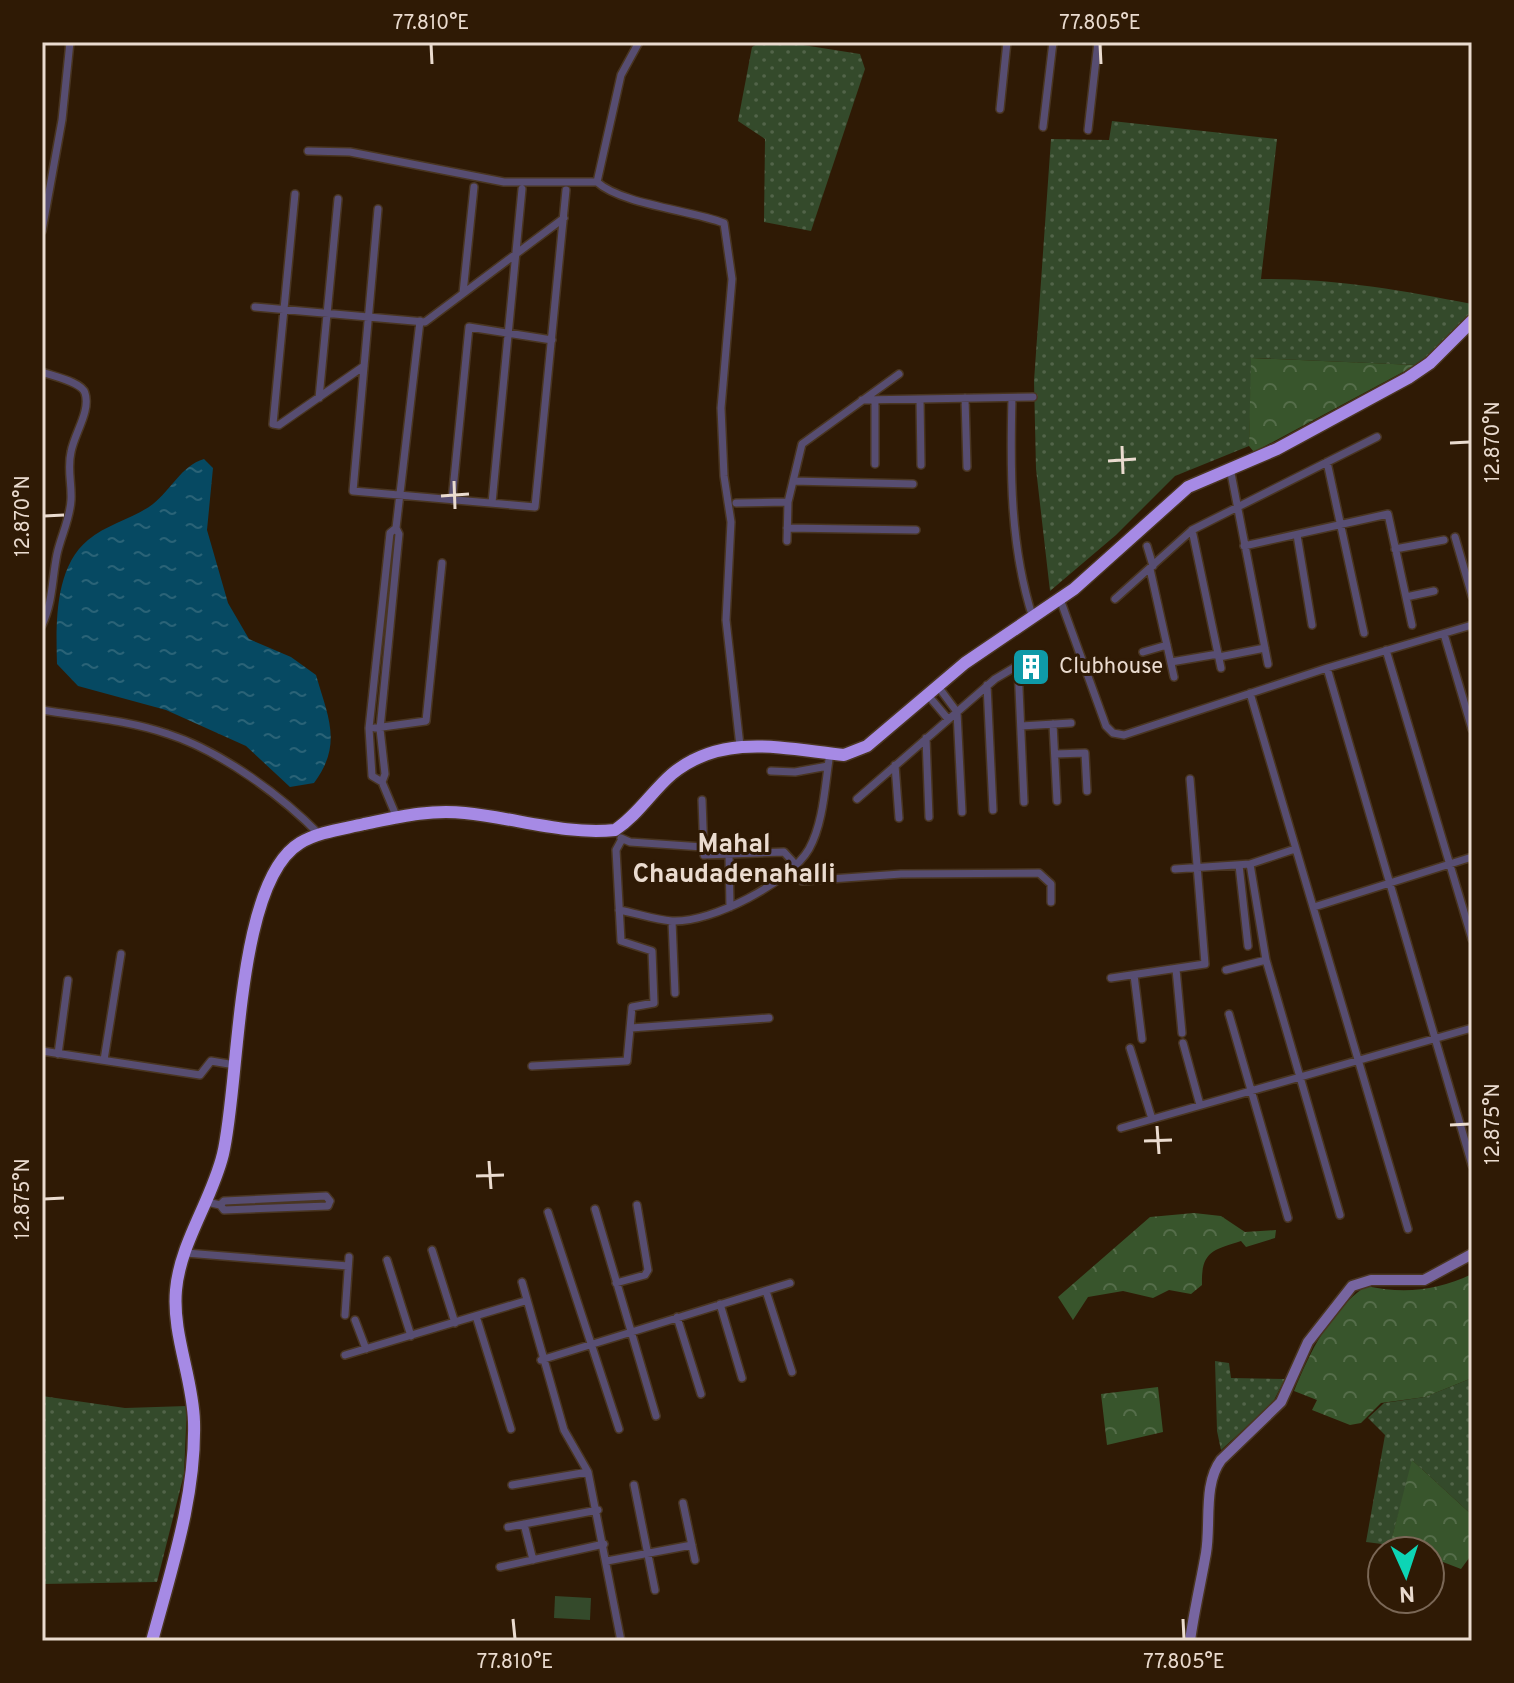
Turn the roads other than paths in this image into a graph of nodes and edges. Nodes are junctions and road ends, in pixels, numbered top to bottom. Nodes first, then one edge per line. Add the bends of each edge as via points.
1 (70, 42) edge
2 (639, 42) edge
3 (1007, 42) edge
4 (1053, 42) edge
5 (1098, 42) edge
6 (1000, 109) dead end
7 (1043, 127) dead end
8 (1088, 130) dead end
9 (308, 151) dead end
10 (597, 182) junction
11 (474, 187) dead end
12 (522, 189) dead end
13 (566, 190) dead end
14 (295, 194) dead end
15 (338, 199) dead end
16 (378, 209) dead end
17 (564, 218) junction
18 (42, 231) edge
19 (516, 254) junction
20 (463, 293) junction
21 (255, 307) dead end
22 (284, 310) junction
23 (326, 313) junction
24 (368, 317) junction
25 (420, 321) junction
26 (1472, 321) edge
27 (508, 331) junction
28 (552, 340) junction
29 (364, 366) junction
30 (42, 372) edge
31 (899, 374) dead end
32 (1033, 397) dead end
33 (319, 398) junction
34 (965, 398) junction
35 (1012, 398) junction
36 (920, 399) junction
37 (860, 400) junction
38 (875, 400) junction
39 (1377, 437) dead end
40 (1327, 462) junction
41 (875, 464) dead end
42 (921, 465) dead end
43 (967, 467) dead end
44 (1230, 468) junction
45 (793, 481) junction
46 (913, 484) dead end
47 (400, 495) junction
48 (452, 500) junction
49 (788, 502) junction
50 (492, 503) junction
51 (736, 503) dead end
52 (1238, 506) junction
53 (1341, 526) junction
54 (396, 528) junction
55 (787, 528) junction
56 (916, 530) dead end
57 (1192, 530) junction
58 (1297, 535) junction
59 (1455, 537) dead end
60 (1444, 540) dead end
61 (787, 541) dead end
62 (1147, 546) dead end
63 (1244, 546) junction
64 (1395, 549) junction
65 (442, 563) dead end
66 (1152, 568) junction
67 (1434, 591) dead end
68 (1472, 596) edge
69 (1406, 597) junction
70 (1060, 599) junction
71 (1115, 599) dead end
72 (1033, 618) junction
73 (42, 625) edge
74 (1312, 625) dead end
75 (1412, 625) dead end
76 (1472, 625) edge
77 (1364, 633) dead end
78 (1444, 634) junction
79 (1167, 645) junction
80 (1265, 648) junction
81 (1386, 650) junction
82 (1143, 652) dead end
83 (1219, 656) junction
84 (1171, 662) junction
85 (1268, 664) dead end
86 (1221, 668) dead end
87 (1327, 668) junction
88 (1174, 677) dead end
89 (987, 685) junction
90 (932, 690) junction
91 (1250, 693) junction
92 (42, 710) edge
93 (957, 712) junction
94 (948, 719) junction
95 (1071, 723) dead end
96 (1053, 724) junction
97 (1021, 726) junction
98 (369, 728) junction
99 (380, 729) junction
100 (1472, 729) edge
101 (926, 738) junction
102 (740, 746) junction
103 (1055, 754) junction
104 (829, 760) junction
105 (895, 765) junction
106 (771, 771) dead end
107 (1190, 779) dead end
108 (382, 782) junction
109 (1087, 791) dead end
110 (857, 799) dead end
111 (702, 800) dead end
112 (1057, 801) dead end
113 (1024, 802) dead end
114 (993, 810) dead end
115 (962, 812) dead end
116 (929, 817) dead end
117 (397, 818) junction
118 (899, 818) dead end
119 (320, 835) junction
120 (618, 835) junction
121 (703, 847) junction
122 (1295, 849) junction
123 (729, 855) junction
124 (1472, 857) edge
125 (1250, 864) junction
126 (1450, 864) junction
127 (1239, 865) junction
128 (792, 868) junction
129 (1198, 868) junction
130 (1175, 869) dead end
131 (1388, 883) junction
132 (1051, 902) dead end
133 (730, 907) junction
134 (1314, 907) junction
135 (619, 910) junction
136 (672, 921) junction
137 (1472, 939) edge
138 (1248, 946) dead end
139 (121, 954) dead end
140 (1266, 960) junction
141 (1176, 969) junction
142 (1226, 970) dead end
143 (1134, 975) junction
144 (1111, 978) dead end
145 (68, 980) dead end
146 (675, 993) dead end
147 (1229, 1014) dead end
148 (769, 1018) dead end
149 (631, 1028) junction
150 (1472, 1028) edge
151 (1182, 1033) dead end
152 (1142, 1039) dead end
153 (1435, 1039) junction
154 (1183, 1043) dead end
155 (1130, 1048) dead end
156 (42, 1051) edge
157 (58, 1054) junction
158 (104, 1060) junction
159 (1360, 1060) junction
160 (235, 1065) junction
161 (532, 1066) dead end
162 (1302, 1077) junction
163 (1250, 1092) junction
164 (1200, 1105) junction
165 (1152, 1119) junction
166 (1121, 1128) dead end
167 (1472, 1130) edge
168 (1462, 1133) junction
169 (1472, 1165) edge
170 (214, 1204) junction
171 (637, 1205) dead end
172 (595, 1209) dead end
173 (548, 1212) dead end
174 (1340, 1215) dead end
175 (1288, 1218) dead end
176 (1408, 1229) dead end
177 (432, 1250) dead end
178 (186, 1253) junction
179 (1472, 1254) edge
180 (387, 1260) dead end
181 (522, 1282) dead end
182 (616, 1283) junction
183 (790, 1283) dead end
184 (766, 1291) junction
185 (525, 1301) junction
186 (720, 1304) junction
187 (345, 1315) dead end
188 (476, 1316) junction
189 (677, 1317) junction
190 (355, 1320) dead end
191 (455, 1323) junction
192 (630, 1332) junction
193 (411, 1336) junction
194 (590, 1344) junction
195 (366, 1349) junction
196 (345, 1355) dead end
197 (541, 1360) junction
198 (792, 1372) dead end
199 (742, 1378) dead end
200 (701, 1394) dead end
201 (656, 1416) dead end
202 (511, 1429) dead end
203 (619, 1429) dead end
204 (588, 1472) junction
205 (512, 1485) dead end
206 (634, 1485) dead end
207 (683, 1503) dead end
208 (598, 1510) junction
209 (524, 1524) junction
210 (508, 1527) dead end
211 (604, 1544) junction
212 (692, 1545) junction
213 (648, 1554) junction
214 (533, 1560) junction
215 (695, 1560) dead end
216 (607, 1561) junction
217 (500, 1567) dead end
218 (655, 1590) dead end
219 (152, 1641) edge
220 (621, 1641) edge
221 (1190, 1641) edge

1 - 18 street
2 - 10 street via 621,75
3 - 6 street
4 - 7 street
5 - 8 street
9 - 10 street via 350,152 504,182
10 - 102 street via 609,193 724,223 728,236 732,279 721,408 731,522 726,620
11 - 20 street
12 - 19 street
13 - 17 street
14 - 22 street
15 - 23 street
16 - 24 street
17 - 19 street
17 - 28 street
19 - 20 street
19 - 27 street
20 - 25 street
21 - 22 street
22 - 23 street
22 - 33 street via 273,424
23 - 24 street
23 - 33 street
24 - 25 street
24 - 29 street
25 - 47 street
26 - 44 highway via 1408,378 1277,449
27 - 28 street
27 - 48 street via 469,327
27 - 50 street
28 - 50 street via 535,507
29 - 33 street
29 - 47 street via 353,491
30 - 73 street via 82,387 86,394 67,474 71,499
31 - 37 street
32 - 35 street
34 - 35 street
34 - 36 street
34 - 43 street
35 - 72 street via 1013,507 1023,587
36 - 38 street
36 - 42 street
37 - 38 street
37 - 45 street via 802,444
38 - 41 street
39 - 40 street
40 - 52 street
40 - 53 street
44 - 52 street
44 - 70 highway via 1188,487
45 - 46 street
45 - 49 street
47 - 48 street
47 - 54 street
48 - 50 street
49 - 51 street
49 - 55 street
52 - 57 street
52 - 63 street
53 - 58 street
53 - 64 street via 1388,514
53 - 77 street
54 - 98 street via 390,533
54 - 99 street
55 - 56 street
55 - 61 street
57 - 66 street
57 - 83 street
58 - 63 street
58 - 74 street
59 - 68 street
60 - 64 street
62 - 66 street
63 - 80 street
64 - 69 street
65 - 99 street via 426,721
66 - 71 street
66 - 79 street
67 - 69 street
69 - 75 street
70 - 72 highway
70 - 91 street via 1113,733 1124,735
72 - 90 highway
76 - 78 street
78 - 81 street
78 - 100 street
79 - 82 street
79 - 84 street
80 - 83 street
80 - 85 street
81 - 87 street
81 - 126 street
83 - 84 street
83 - 86 street
84 - 88 street
87 - 91 street
87 - 131 street
89 - 93 street
89 - 97 street via 1020,664
89 - 114 street
90 - 93 street
90 - 94 street
90 - 104 highway via 867,746
91 - 122 street
92 - 119 street via 171,734 243,773
93 - 94 street
93 - 115 street
94 - 101 street
95 - 96 street
96 - 97 street
96 - 103 street
97 - 113 street
98 - 99 street
98 - 108 street via 372,776
99 - 108 street
101 - 105 street
101 - 116 street
102 - 104 highway via 760,745
102 - 120 highway via 676,771
103 - 109 street via 1085,753
103 - 112 street
104 - 106 street via 795,772
104 - 128 street via 815,834
105 - 110 street
105 - 118 street
107 - 129 street
108 - 117 street
111 - 121 street
117 - 119 highway
117 - 120 highway via 462,812
119 - 160 highway via 288,853 265,896 247,965
120 - 121 street
120 - 135 street
121 - 123 street via 704,855
122 - 125 street
122 - 134 street
123 - 128 street via 784,852
123 - 133 street
124 - 126 street
125 - 127 street
125 - 140 street
126 - 131 street
126 - 137 street
127 - 129 street
127 - 138 street
128 - 132 street via 802,881 1039,873 1051,884
128 - 133 street
129 - 130 street
129 - 141 street via 1205,964
131 - 134 street
131 - 153 street
133 - 136 street
134 - 159 street
135 - 136 street
135 - 149 street via 621,941 652,951 654,968 654,1003 632,1007
136 - 146 street
139 - 158 street
140 - 142 street
140 - 162 street
141 - 143 street
141 - 151 street
143 - 144 street
143 - 152 street
145 - 157 street
147 - 163 street
148 - 149 street
149 - 161 street via 627,1061
150 - 153 street
153 - 159 street
153 - 168 street
154 - 164 street
155 - 165 street
156 - 157 street
157 - 158 street
158 - 160 street via 200,1075 211,1061
159 - 162 street
159 - 176 street
160 - 170 highway
162 - 163 street
162 - 174 street
163 - 164 street
163 - 175 street
164 - 165 street
165 - 166 street
167 - 168 street
168 - 169 street
170 - 170 street via 326,1196 330,1201 328,1206 224,1210
170 - 178 highway
171 - 182 street via 648,1270
172 - 182 street
173 - 194 street
177 - 191 street
178 - 187 street via 349,1262
178 - 219 highway via 179,1270 176,1312 194,1418 193,1473
179 - 221 street via 1424,1280 1371,1280 1352,1286 1308,1342 1281,1402 1213,1470 1208,1541
180 - 193 street
181 - 185 street
182 - 192 street
183 - 184 street
184 - 186 street
184 - 198 street
185 - 188 street
185 - 197 street
186 - 189 street
186 - 199 street
188 - 191 street
188 - 202 street
189 - 192 street
189 - 200 street
190 - 195 street
191 - 193 street
192 - 194 street
192 - 201 street
193 - 195 street
194 - 197 street
194 - 203 street
195 - 196 street
197 - 204 street via 564,1430
204 - 205 street
204 - 208 street
206 - 213 street
207 - 212 street
208 - 209 street
208 - 211 street
209 - 210 street
209 - 214 street
211 - 214 street
211 - 216 street
212 - 213 street
212 - 215 street
213 - 216 street
213 - 218 street
214 - 217 street
216 - 220 street

